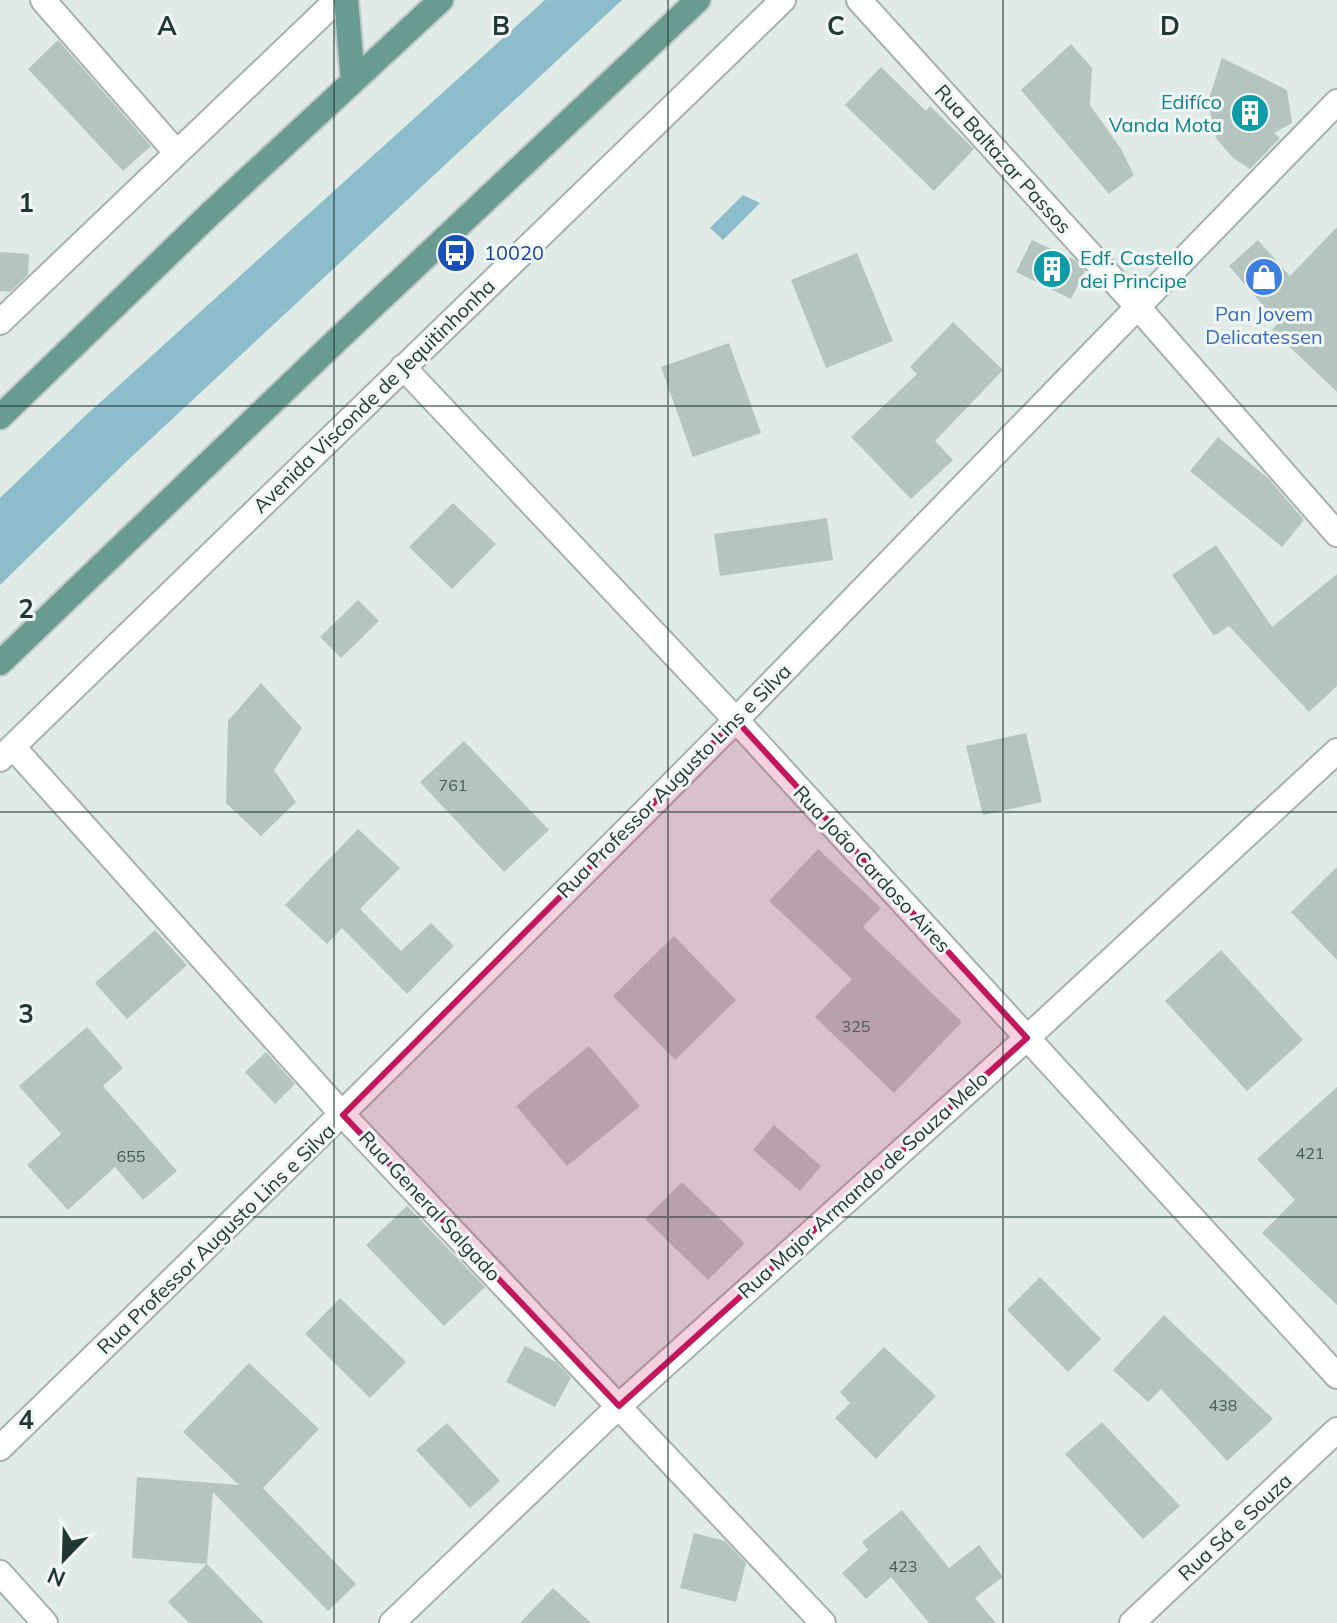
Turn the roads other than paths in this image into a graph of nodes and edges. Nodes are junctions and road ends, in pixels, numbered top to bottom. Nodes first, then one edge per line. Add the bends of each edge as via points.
1 (43, 0) edge
2 (337, 0) edge
3 (346, 0) edge
4 (441, 0) edge
5 (698, 0) edge
6 (783, 0) edge
7 (859, 0) edge
8 (353, 81) junction
9 (1337, 102) edge
10 (176, 152) junction
11 (1136, 305) junction
12 (0, 322) edge
13 (403, 367) junction
14 (0, 417) edge
15 (1337, 534) edge
16 (0, 663) edge
17 (736, 720) junction
18 (1337, 751) edge
19 (7, 753) edge
20 (1027, 1038) junction
21 (343, 1115) junction
22 (1337, 1376) edge
23 (619, 1406) junction
24 (1337, 1430) edge
25 (0, 1448) edge
26 (0, 1573) edge
27 (45, 1623) edge
28 (392, 1623) edge
29 (823, 1623) edge
30 (1132, 1623) edge

1 - 10 street
2 - 10 street
3 - 8 main road
4 - 8 main road
5 - 16 main road
6 - 13 street, Avenida Visconde de Jequitinhonha
7 - 11 street, Rua Baltazar Passos
8 - 14 main road
9 - 11 street, Rua Professor Augusto Lins e Silva
10 - 12 street
11 - 15 street, Rua Baltazar Passos
11 - 17 street, Rua Professor Augusto Lins e Silva
13 - 17 street, Rua João Cardoso Aires
13 - 19 street, Avenida Visconde de Jequitinhonha
17 - 20 street, Rua João Cardoso Aires
17 - 21 street, Rua Professor Augusto Lins e Silva
18 - 20 street, Rua Major Armando de Souza Melo
19 - 21 street, Rua General Salgado
20 - 22 street, Rua João Cardoso Aires
20 - 23 street, Rua Major Armando de Souza Melo
21 - 23 street, Rua General Salgado
21 - 25 street, Rua Professor Augusto Lins e Silva
23 - 28 street, Rua Major Armando de Souza Melo
23 - 29 street, Rua General Salgado
24 - 30 street, Rua Sá e Souza
26 - 27 street

